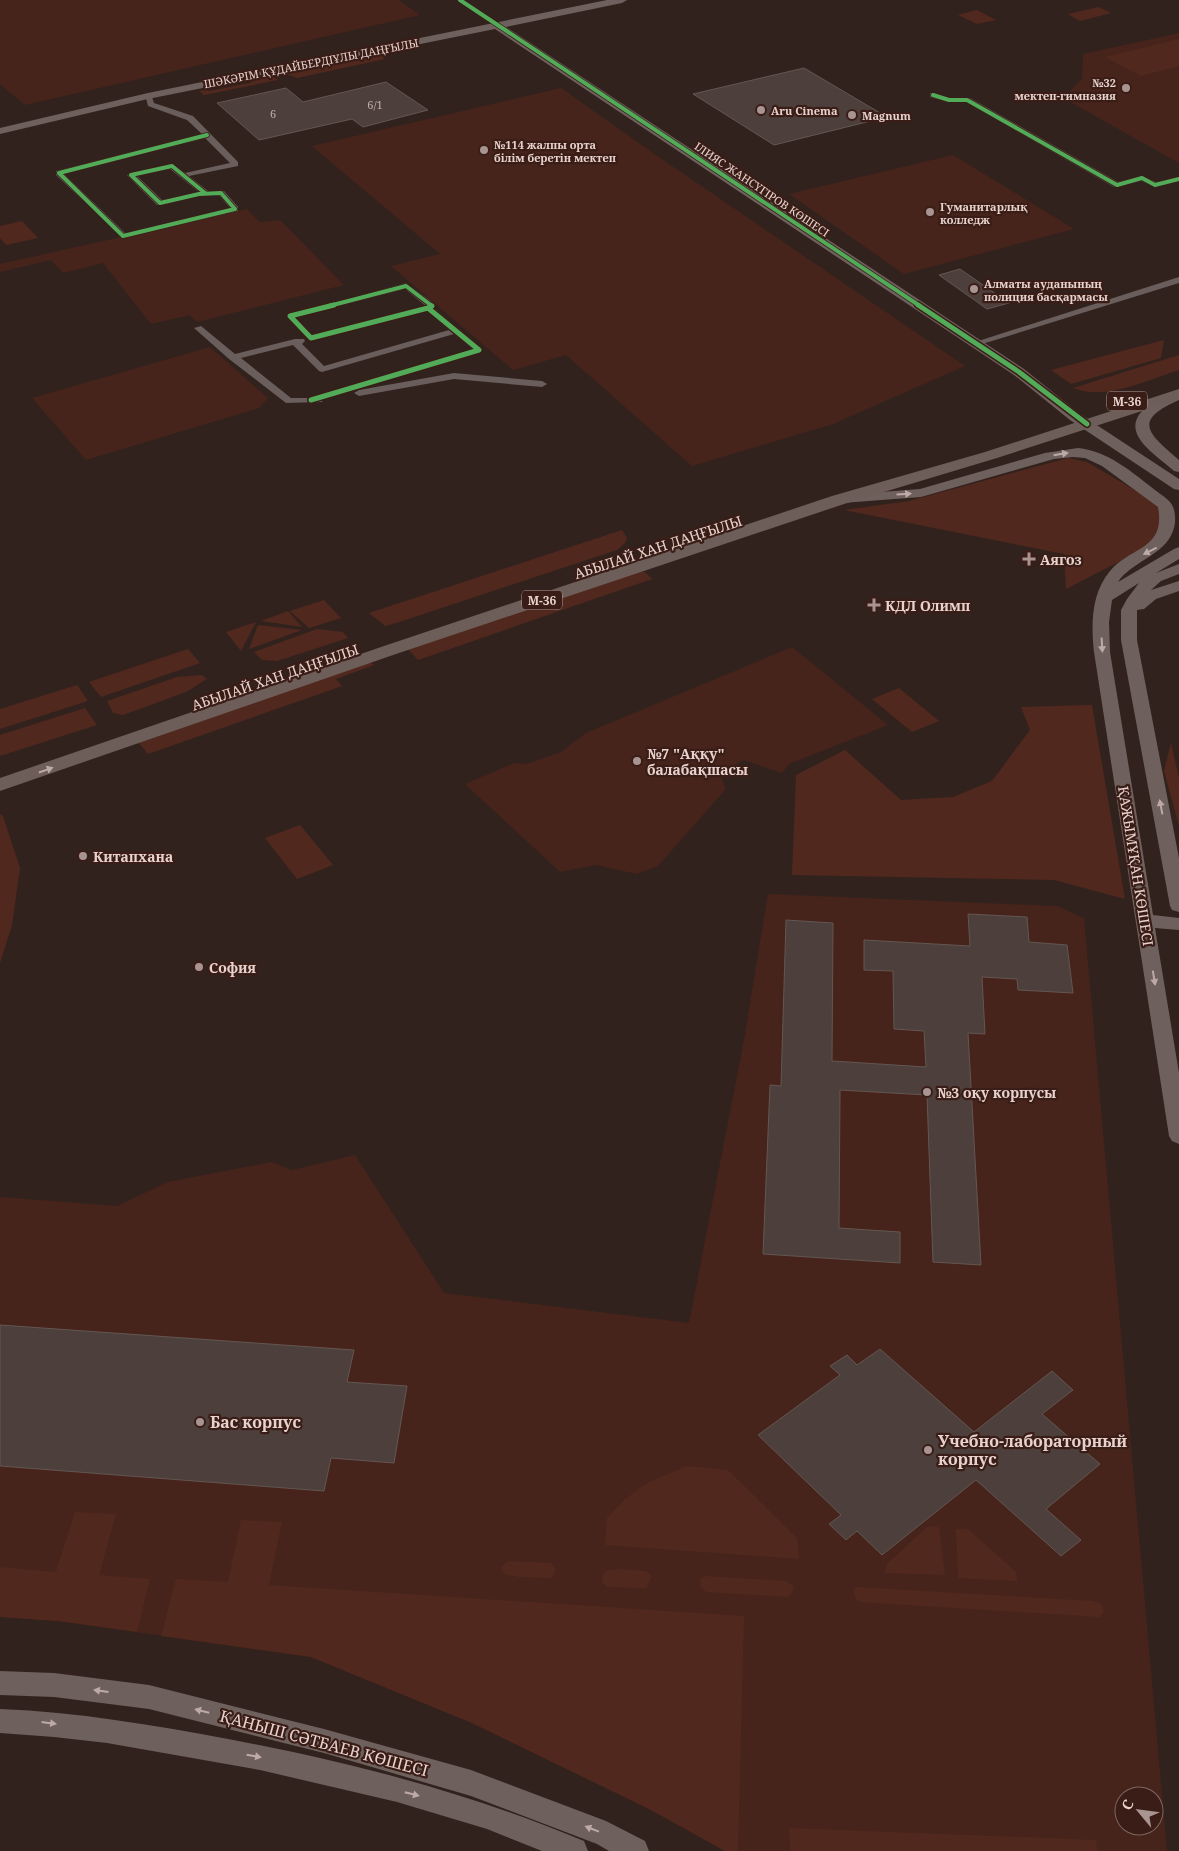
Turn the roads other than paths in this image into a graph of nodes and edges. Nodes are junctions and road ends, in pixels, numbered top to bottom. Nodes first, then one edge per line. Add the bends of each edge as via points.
1 (460, 0) edge
2 (622, 0) edge
3 (498, 26) junction
4 (933, 95) dead end
5 (148, 96) junction
6 (0, 131) edge
7 (207, 135) junction
8 (162, 157) junction
9 (185, 175) junction
10 (1179, 179) edge
11 (205, 193) junction
12 (1179, 280) edge
13 (428, 308) junction
14 (198, 328) dead end
15 (456, 331) junction
16 (311, 338) junction
17 (294, 342) junction
18 (976, 344) junction
19 (232, 357) junction
20 (542, 384) dead end
21 (1179, 384) edge
22 (1179, 394) edge
23 (311, 400) junction
24 (1086, 419) junction
25 (1124, 448) junction
26 (1179, 468) edge
27 (1179, 473) edge
28 (1179, 486) edge
29 (838, 500) junction
30 (1179, 500) edge
31 (1179, 552) edge
32 (1179, 569) edge
33 (1156, 578) junction
34 (1179, 586) edge
35 (1105, 597) junction
36 (1128, 618) junction
37 (0, 771) edge
38 (0, 785) edge
39 (1166, 836) junction
40 (1179, 854) edge
41 (1179, 906) edge
42 (1145, 921) junction
43 (1179, 924) edge
44 (1179, 1136) edge
45 (0, 1683) edge
46 (0, 1721) edge
47 (574, 1851) edge
48 (635, 1851) edge

1 - 3 street, ІЛИЯС ЖАНСҮГІРОВ КӨШЕСІ
2 - 3 main road, ШӘКӘРІМ ҚҰДАЙБЕРДІҰЛЫ ДАҢҒЫЛЫ
3 - 5 main road, ШӘКӘРІМ ҚҰДАЙБЕРДІҰЛЫ ДАҢҒЫЛЫ
3 - 18 main road, ІЛИЯС ЖАНСҮГІРОВ КӨШЕСІ
4 - 10 street via 949,100 967,100 1117,185 1142,178 1155,185
5 - 6 main road, ШӘКӘРІМ ҚҰДАЙБЕРДІҰЛЫ ДАҢҒЫЛЫ
5 - 7 street via 151,104 190,118
7 - 8 street
7 - 9 street via 235,164
8 - 9 street
8 - 11 street via 131,175 160,203
8 - 11 street via 59,173 123,236 235,209 221,194
9 - 11 street
12 - 18 street
13 - 15 street
13 - 16 street
13 - 16 street via 432,306 406,286 290,316
14 - 19 street
15 - 17 street via 322,369
15 - 23 street via 479,350
16 - 17 street
17 - 19 street
18 - 24 main road, ІЛИЯС ЖАНСҮГІРОВ КӨШЕСІ
19 - 23 street via 289,401
20 - 23 street via 454,376
21 - 24 main road, АБЫЛАЙ ХАН ДАҢҒЫЛЫ / M-36
22 - 24 main road, АБЫЛАЙ ХАН ДАҢҒЫЛЫ / M-36
22 - 26 main road via 1145,414 1142,430 1147,440
24 - 25 main road
24 - 27 main road
24 - 29 main road, АБЫЛАЙ ХАН ДАҢҒЫЛЫ / M-36
24 - 37 main road, АБЫЛАЙ ХАН ДАҢҒЫЛЫ / M-36 via 830,492 653,548
25 - 28 main road
25 - 30 main road via 1128,460
29 -> 35 main road, ҚАЖЫМҰҚАН КӨШЕСІ via 921,493 1067,452 1087,454 1102,460 1165,505 1174,526 1171,536 1163,543 1114,575
38 -> 29 main road, АБЫЛАЙ ХАН ДАҢҒЫЛЫ / M-36
31 - 35 main road
32 - 33 main road
33 - 35 main road
33 - 36 main road via 1130,603
34 - 36 main road via 1150,596
35 -> 42 main road, ҚАЖЫМҰҚАН КӨШЕСІ via 1101,616 1102,652
39 -> 36 main road via 1129,640
39 - 40 main road
39 - 41 main road
42 - 43 main road
42 -> 44 main road, ҚАЖЫМҰҚАН КӨШЕСІ
48 -> 45 main road, ҚАНЫШ СӘТБАЕВ КӨШЕСІ via 606,1834 471,1783 324,1741 149,1697 54,1684
46 -> 47 main road, ҚАНЫШ СӘТБАЕВ КӨШЕСІ via 43,1722 138,1735 296,1764 454,1804 526,1829

